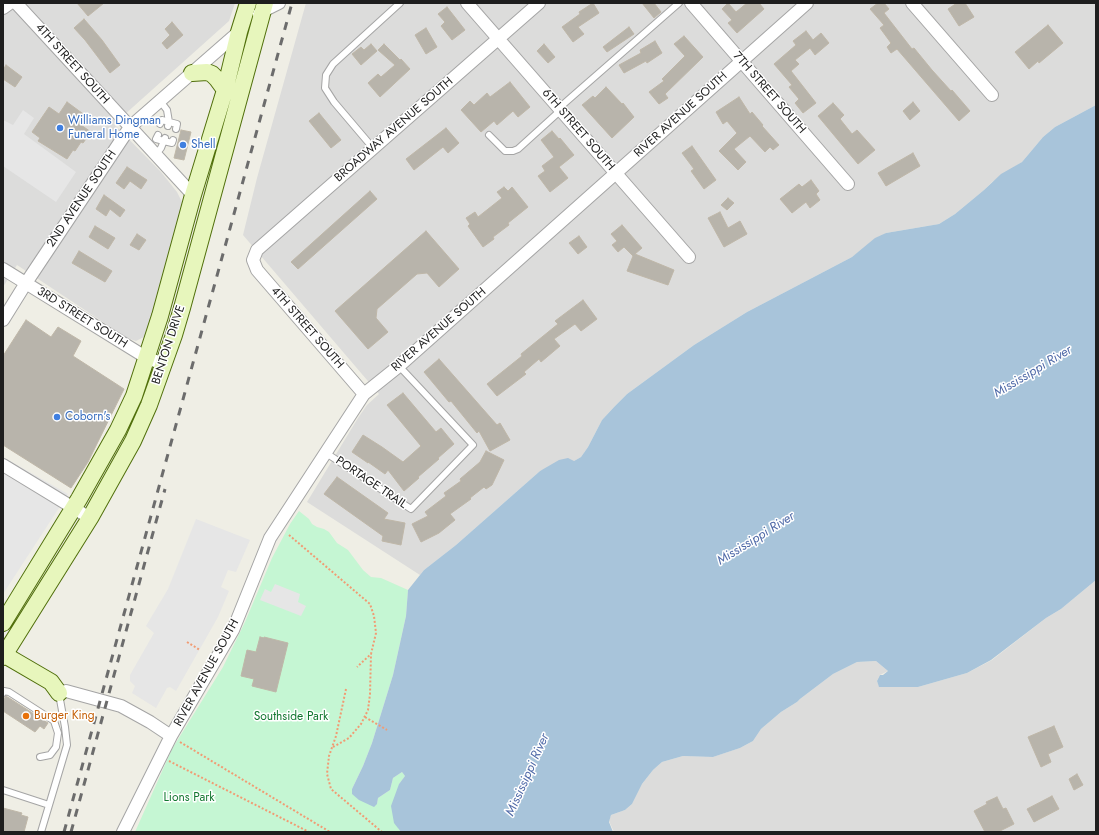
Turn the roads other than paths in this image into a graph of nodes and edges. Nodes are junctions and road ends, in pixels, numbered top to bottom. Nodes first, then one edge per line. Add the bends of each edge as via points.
1 (10, 3) edge
2 (16, 3) edge
3 (248, 3) edge
4 (278, 3) edge
5 (400, 3) edge
6 (467, 3) edge
7 (539, 3) edge
8 (679, 3) edge
9 (691, 3) edge
10 (807, 3) edge
11 (912, 3) edge
12 (266, 6) edge
13 (3, 8) edge
14 (239, 32) junction
15 (499, 39) junction
16 (741, 61) junction
17 (192, 73) junction
18 (225, 90) junction
19 (992, 95) dead end
20 (160, 101) junction
21 (560, 109) junction
22 (160, 124) dead end
23 (168, 124) junction
24 (130, 127) junction
25 (176, 129) dead end
26 (158, 136) dead end
27 (489, 136) dead end
28 (164, 139) junction
29 (173, 140) dead end
30 (373, 148) junction
31 (156, 154) junction
32 (616, 173) junction
33 (848, 184) dead end
34 (194, 195) junction
35 (688, 257) dead end
36 (253, 260) joint
37 (3, 269) edge
38 (26, 283) junction
39 (3, 320) edge
40 (147, 358) junction
41 (164, 364) junction
42 (399, 366) junction
43 (364, 394) junction
44 (326, 453) junction
45 (3, 465) edge
46 (74, 507) junction
47 (90, 518) junction
48 (3, 623) edge
49 (3, 655) edge
50 (3, 693) edge
51 (59, 693) junction
52 (171, 736) junction
53 (40, 757) dead end
54 (3, 790) edge
55 (49, 805) junction
56 (42, 832) edge
57 (124, 832) edge

1 - 13 street
2 - 24 street, 4TH STREET SOUTH
3 - 14 main road, BENTON DRIVE
4 - 12 street, 2ND AVENUE SOUTH
5 - 30 lane via 333,64 326,75 325,88 334,102
6 - 15 street, 6TH STREET SOUTH
7 - 15 street, BROADWAY AVENUE SOUTH
8 - 21 lane
9 - 16 street, 7TH STREET SOUTH
10 - 16 street, RIVER AVENUE SOUTH
11 - 19 street
12 - 14 street, 2ND AVENUE SOUTH
12 - 41 main road, BENTON DRIVE
14 - 17 street, 2ND AVENUE SOUTH
14 - 18 main road, BENTON DRIVE
15 - 21 street, 6TH STREET SOUTH
15 - 30 street, BROADWAY AVENUE SOUTH
16 - 32 street, RIVER AVENUE SOUTH
16 - 33 street, 7TH STREET SOUTH
17 - 18 main road via 212,74
17 - 20 street, 2ND AVENUE SOUTH
18 - 34 main road, BENTON DRIVE
20 - 23 lane via 168,110
20 - 24 street, 2ND AVENUE SOUTH
21 - 27 lane via 513,151 505,151
21 - 32 street, 6TH STREET SOUTH
22 - 23 lane via 162,120
23 - 25 lane via 177,124
24 - 31 street, 4TH STREET SOUTH
24 - 38 street, 2ND AVENUE SOUTH
26 - 28 lane via 156,139
28 - 29 lane via 172,143
28 - 31 lane
30 - 36 street, BROADWAY AVENUE SOUTH via 257,250
31 - 34 street, 4TH STREET SOUTH
32 - 35 street, 6TH STREET SOUTH
32 - 42 street, RIVER AVENUE SOUTH
34 - 40 main road, BENTON DRIVE
36 - 43 street, 4TH STREET SOUTH via 257,270
37 - 38 street, 3RD STREET SOUTH
38 - 39 street, 2ND AVENUE SOUTH
38 - 40 street, 3RD STREET SOUTH
40 - 41 street, 3RD STREET SOUTH
40 - 46 main road, BENTON DRIVE via 134,396 118,430
41 - 47 main road, BENTON DRIVE via 133,441
42 - 43 street, RIVER AVENUE SOUTH
42 - 44 lane, PORTAGE TRAIL via 473,446 411,509
43 - 44 street, RIVER AVENUE SOUTH
44 - 52 street, RIVER AVENUE SOUTH via 270,538 233,630
45 - 46 street
46 - 47 street
46 - 48 main road, BENTON DRIVE
47 - 49 main road, BENTON DRIVE
49 - 51 main road via 51,682
50 - 53 lane via 9,692 54,721 58,733 56,747 50,754
51 - 52 street via 66,691 121,706
51 - 55 lane via 67,745
52 - 57 street, RIVER AVENUE SOUTH
54 - 55 lane
55 - 56 lane

